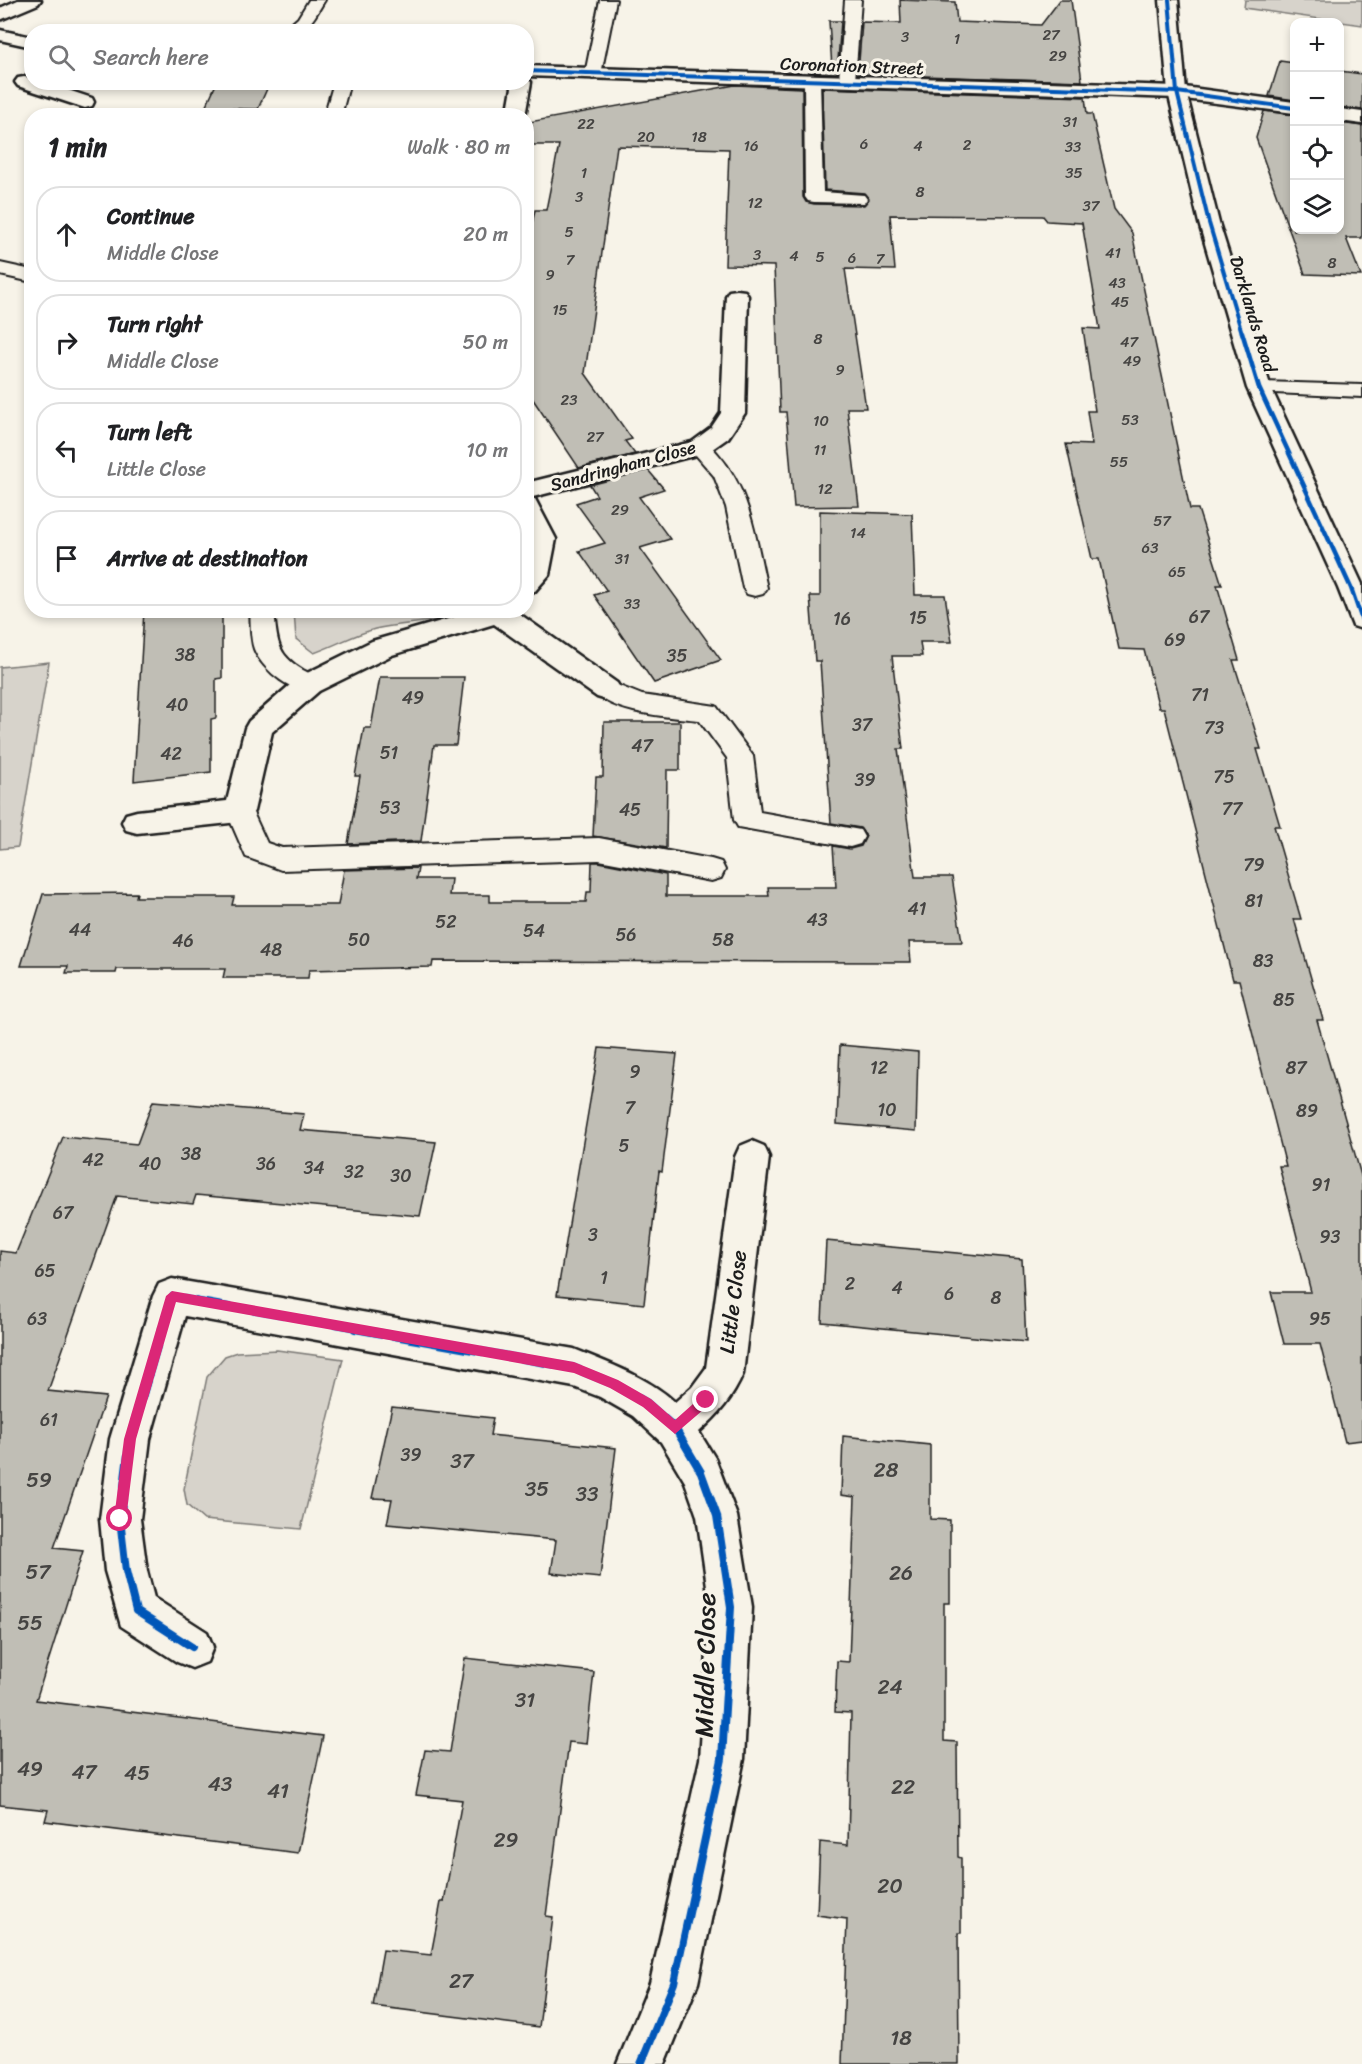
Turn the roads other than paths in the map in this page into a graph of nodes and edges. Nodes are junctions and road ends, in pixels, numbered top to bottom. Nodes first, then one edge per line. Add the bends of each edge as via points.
1 (32, 0) edge
2 (317, 0) edge
3 (608, 0) edge
4 (853, 0) edge
5 (1169, 0) edge
6 (0, 15) edge
7 (300, 24) edge
8 (0, 35) edge
9 (24, 40) edge
10 (534, 71) edge
11 (593, 74) junction
12 (812, 80) junction
13 (847, 81) junction
14 (45, 90) edge
15 (340, 90) edge
16 (521, 90) edge
17 (1177, 92) junction
18 (85, 102) dead end
19 (1290, 107) edge
20 (334, 108) edge
21 (517, 108) edge
22 (1344, 116) edge
23 (1362, 118) edge
24 (858, 199) dead end
25 (0, 269) edge
26 (24, 274) edge
27 (736, 296) dead end
28 (1259, 388) junction
29 (1362, 391) edge
30 (700, 447) junction
31 (534, 489) edge
32 (534, 521) edge
33 (534, 577) edge
34 (755, 588) dead end
35 (263, 618) edge
36 (480, 618) edge
37 (508, 618) edge
38 (1362, 620) edge
39 (309, 684) junction
40 (607, 690) joint
41 (239, 811) junction
42 (137, 822) dead end
43 (850, 837) dead end
44 (711, 870) dead end
45 (752, 1157) dead end
46 (675, 1428) junction
47 (192, 1647) dead end
48 (641, 2064) edge

1 - 6 street
2 - 7 lane
3 - 11 lane
4 - 13 lane
5 - 17 street, Darklands Road
8 - 9 street
10 - 11 street, Coronation Street
11 - 12 street, Coronation Street
12 - 13 street, Coronation Street
12 - 24 lane via 814,197
13 - 17 street, Coronation Street
14 - 18 street
15 - 20 lane
16 - 21 street
17 - 19 street, Coronation Street
17 - 28 street, Darklands Road via 1209,223
22 - 23 street
25 - 26 lane
27 - 30 street, Sandringham Close via 734,413 720,433
28 - 29 lane
28 - 38 street, Darklands Road
30 - 31 street, Sandringham Close
30 - 34 lane via 724,474 733,496
32 - 33 street via 543,539
35 - 39 lane via 266,648 281,668
36 - 39 street via 382,648
37 - 40 street
39 - 41 street via 258,728
40 - 43 lane via 638,704 707,712 740,756 748,820
41 - 42 street
41 - 44 lane via 256,850 281,859 599,849
45 - 46 street, Little Close via 724,1374 706,1400
46 - 47 street, Middle Close via 647,1403 574,1368 172,1296 130,1439 120,1519 136,1611
46 - 48 street, Middle Close via 701,1472 717,1516 731,1607 722,1759 674,1983

